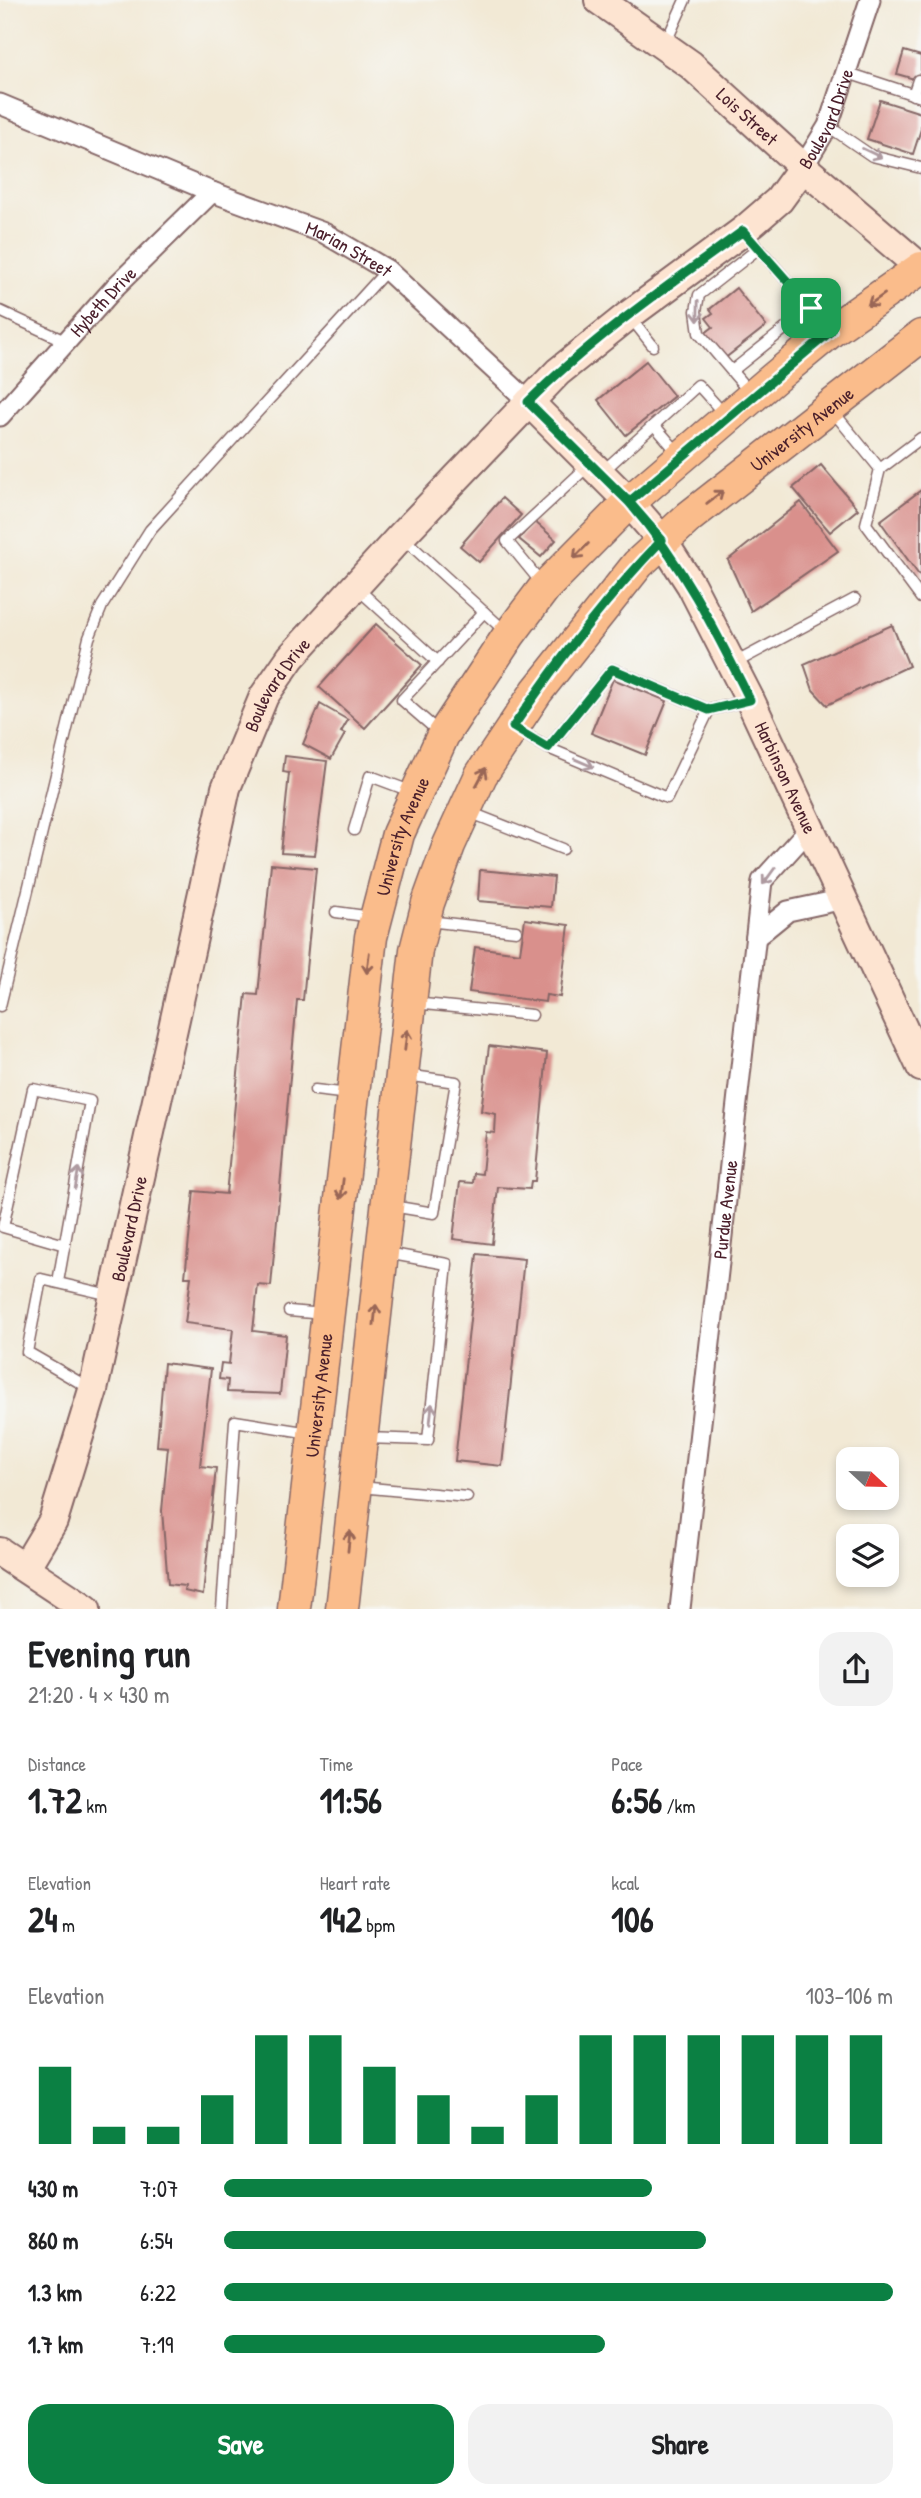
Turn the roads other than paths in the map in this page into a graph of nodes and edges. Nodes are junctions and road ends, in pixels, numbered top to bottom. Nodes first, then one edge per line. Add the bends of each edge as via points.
1 (599, 0) edge
2 (685, 0) edge
3 (870, 0) edge
4 (664, 46) junction
5 (848, 73) junction
6 (918, 80) dead end
7 (917, 96) edge
8 (0, 104) edge
9 (828, 126) junction
10 (803, 167) junction
11 (921, 168) edge
12 (212, 192) junction
13 (751, 239) junction
14 (921, 268) edge
15 (387, 270) junction
16 (0, 312) edge
17 (629, 315) junction
18 (821, 319) junction
19 (921, 336) edge
20 (67, 342) junction
21 (653, 346) dead end
22 (732, 371) junction
23 (753, 397) junction
24 (528, 402) junction
25 (830, 408) junction
26 (0, 416) edge
27 (727, 419) junction
28 (654, 425) junction
29 (921, 438) edge
30 (682, 457) junction
31 (596, 469) junction
32 (880, 469) junction
33 (629, 502) junction
34 (401, 536) junction
35 (662, 540) junction
36 (355, 586) junction
37 (545, 587) junction
38 (921, 598) edge
39 (855, 599) dead end
40 (484, 612) junction
41 (509, 635) junction
42 (438, 662) junction
43 (733, 664) junction
44 (750, 700) junction
45 (709, 710) junction
46 (513, 727) junction
47 (443, 735) junction
48 (548, 748) junction
49 (417, 793) junction
50 (465, 811) junction
51 (810, 828) junction
52 (354, 830) dead end
53 (563, 849) dead end
54 (844, 899) junction
55 (336, 912) dead end
56 (376, 918) junction
57 (424, 920) junction
58 (516, 931) dead end
59 (756, 937) junction
60 (410, 1003) junction
61 (0, 1006) edge
62 (532, 1015) dead end
63 (921, 1067) edge
64 (402, 1074) junction
65 (315, 1090) dead end
66 (353, 1094) junction
67 (387, 1205) junction
68 (65, 1245) junction
69 (382, 1252) junction
70 (58, 1282) junction
71 (114, 1296) junction
72 (289, 1311) dead end
73 (328, 1314) junction
74 (93, 1390) junction
75 (314, 1434) junction
76 (361, 1438) junction
77 (356, 1486) junction
78 (467, 1497) dead end
79 (0, 1552) edge
80 (25, 1568) junction
81 (86, 1609) edge
82 (222, 1609) edge
83 (293, 1609) edge
84 (342, 1609) edge
85 (680, 1609) edge

1 - 4 street, Lois Street
2 - 4 lane
3 - 5 street, Boulevard Drive
4 - 10 street, Lois Street
5 - 7 lane
5 - 9 street, Boulevard Drive
6 - 7 lane
8 - 12 street, Marian Street
9 - 10 street, Boulevard Drive
9 -> 11 lane via 872,156
10 - 13 street, Boulevard Drive
10 - 14 street, Lois Street
12 - 15 street, Marian Street via 324,233
12 - 20 street, Hybeth Drive via 116,286
13 - 17 street, Boulevard Drive
13 - 18 lane
13 -> 22 lane via 699,295 699,332
14 -> 18 main road, University Avenue
15 - 24 street, Marian Street
15 - 61 lane via 150,530 102,606 89,638
16 - 20 lane
17 - 21 lane
17 - 24 street, Boulevard Drive
18 - 22 lane
18 - 23 main road, University Avenue
19 - 25 main road, University Avenue
20 - 26 street, Hybeth Drive
22 - 23 lane
23 - 27 main road, University Avenue
24 - 31 street, Marian Street
24 - 34 street, Boulevard Drive
25 - 32 lane
35 -> 25 main road, University Avenue
27 - 28 lane via 698,385
27 - 30 main road, University Avenue
28 - 30 lane
28 - 31 lane
29 - 32 lane
30 - 33 main road, University Avenue
31 - 33 street, Marian Street
31 - 37 lane via 507,541
32 - 38 lane via 866,524
33 - 35 street, Harbinson Avenue
33 -> 37 main road, University Avenue
34 - 36 street, Boulevard Drive
34 - 40 lane
35 - 43 street, Harbinson Avenue
35 - 46 main road, University Avenue via 638,564
36 - 42 lane
36 - 71 street, Boulevard Drive via 291,657 264,695 226,788
37 - 41 main road, University Avenue
39 - 43 lane
40 - 41 lane
40 - 42 lane
41 - 47 main road, University Avenue
42 - 47 lane via 402,700
43 - 44 street, Harbinson Avenue
44 - 45 lane
44 - 51 street, Harbinson Avenue
45 - 48 lane via 612,669
48 -> 45 lane via 667,798
46 - 48 lane
50 -> 46 main road, University Avenue via 481,775
47 - 49 main road, University Avenue
49 - 52 lane via 370,776
49 - 56 main road, University Avenue via 398,834
50 - 53 lane
50 - 57 main road, University Avenue
51 - 54 street, Harbinson Avenue
51 -> 59 street, Purdue Avenue via 762,881
54 - 59 street via 788,911
54 - 63 street, Harbinson Avenue
55 - 56 lane
56 -> 66 main road, University Avenue
57 - 58 lane
57 - 60 main road, University Avenue
59 - 85 street, Purdue Avenue
60 - 62 lane
64 -> 60 main road, University Avenue
64 - 67 main road, University Avenue
64 - 67 lane via 456,1082 434,1213
65 - 66 lane
66 -> 73 main road, University Avenue
67 - 69 main road, University Avenue
68 -> 68 lane via 90,1101 33,1089 4,1227
68 - 70 lane
76 -> 69 main road, University Avenue
76 -> 69 lane via 428,1440 447,1264
70 - 71 lane
70 - 74 lane via 41,1279 27,1352
71 - 74 street, Boulevard Drive
72 - 73 lane
73 - 75 main road, University Avenue
74 - 80 street, Boulevard Drive via 53,1521
75 - 82 lane via 235,1421
75 - 83 main road, University Avenue
76 - 77 main road, University Avenue
77 - 78 lane
84 -> 77 main road, University Avenue
79 - 80 street
80 - 81 street

